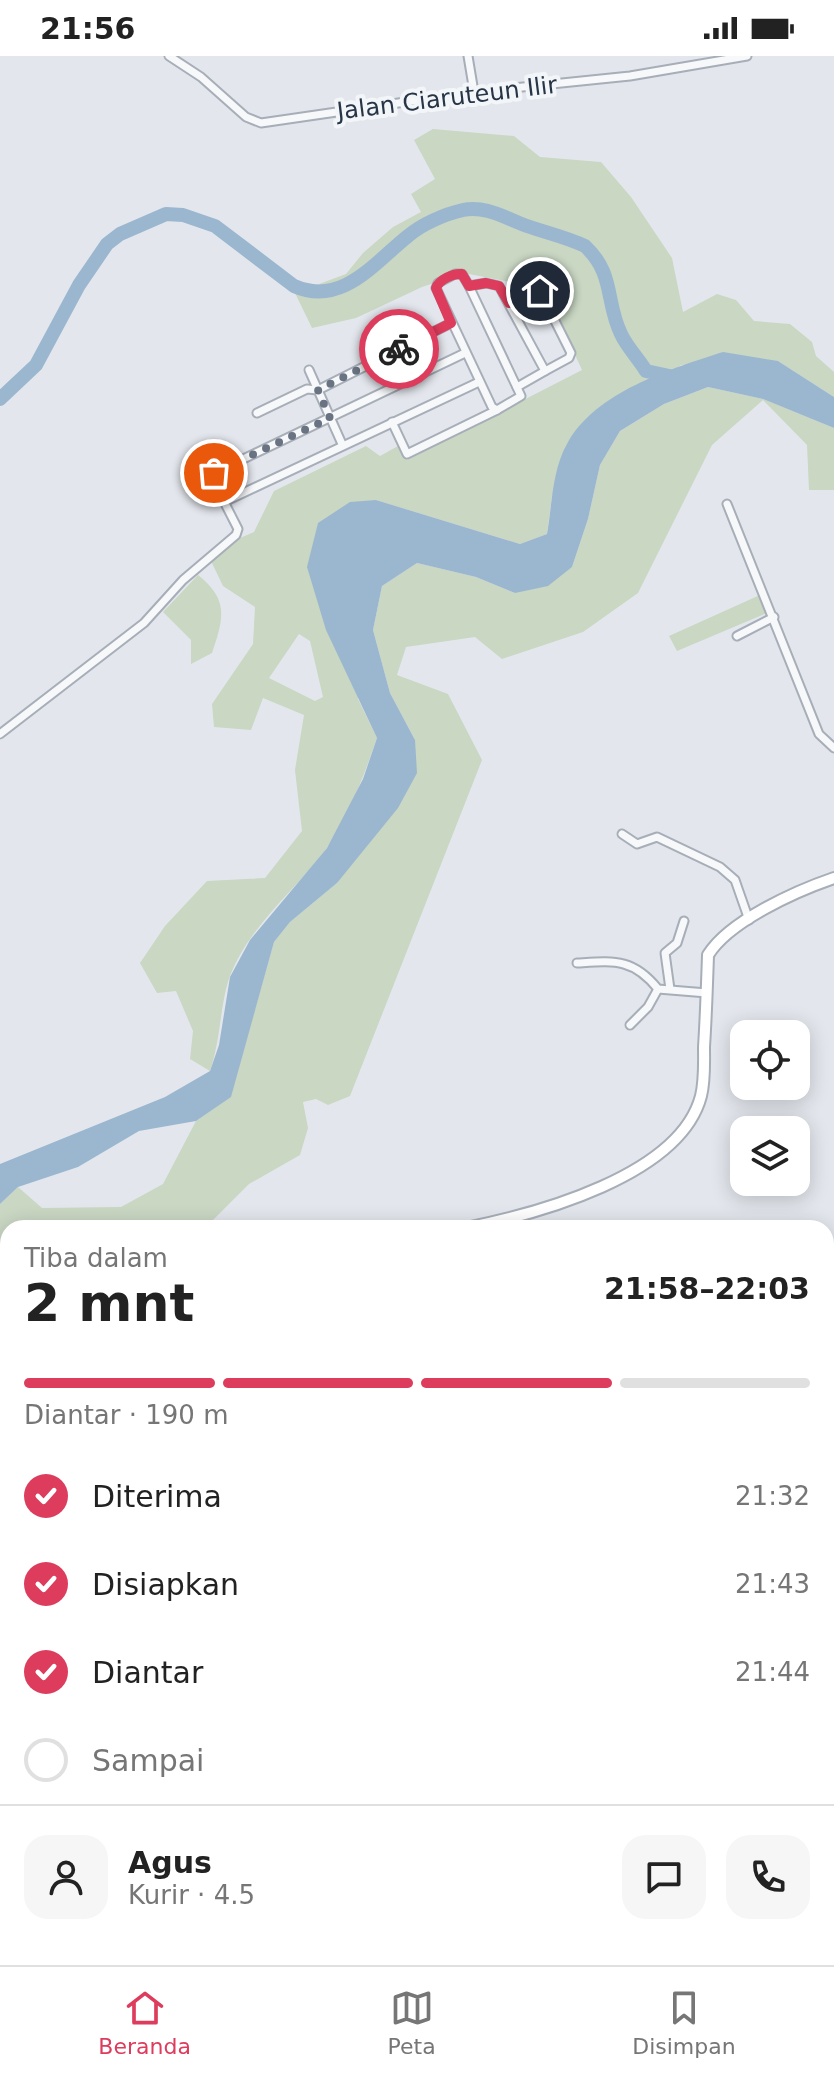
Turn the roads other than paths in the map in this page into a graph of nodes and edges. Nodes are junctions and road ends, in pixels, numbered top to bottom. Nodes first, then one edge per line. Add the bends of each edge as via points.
1 (169, 56) edge
2 (468, 56) edge
3 (747, 56) edge
4 (474, 92) junction
5 (469, 286) junction
6 (509, 303) junction
7 (451, 323) junction
8 (465, 353) junction
9 (309, 370) dead end
10 (545, 371) junction
11 (479, 382) junction
12 (517, 387) junction
13 (318, 390) junction
14 (497, 410) junction
15 (257, 413) dead end
16 (330, 418) junction
17 (392, 422) junction
18 (342, 444) junction
19 (224, 502) junction
20 (727, 504) dead end
21 (774, 617) junction
22 (737, 636) dead end
23 (0, 734) edge
24 (834, 748) edge
25 (622, 834) dead end
26 (834, 878) edge
27 (749, 920) junction
28 (684, 921) dead end
29 (577, 963) dead end
30 (658, 989) junction
31 (670, 989) junction
32 (707, 993) junction
33 (630, 1025) dead end
34 (494, 1220) edge

1 - 4 street, Jalan Ciaruteun Ilir via 261,123
2 - 4 street
3 - 4 street, Jalan Ciaruteun Ilir via 630,76
5 - 6 street via 493,283
5 - 7 street via 459,273 436,285
5 - 12 street
6 - 10 street
6 - 10 street via 540,291 571,353
7 - 8 street
7 - 13 street
8 - 11 street
8 - 16 street
9 - 13 street
10 - 12 street
11 - 14 street
11 - 17 street
12 - 14 street via 520,399
13 - 15 street via 307,389
13 - 16 street
14 - 17 street via 407,454
16 - 18 street
16 - 19 street via 214,473
17 - 18 street
18 - 19 street
19 - 23 street via 236,535 183,580 144,623
20 - 21 street
21 - 22 street
21 - 24 street via 819,734
25 - 27 street via 637,844 657,837 720,867 735,880
26 - 27 main road
27 - 32 main road via 725,935 708,955
28 - 31 street via 679,940 664,956
29 - 30 street via 632,965
30 - 31 street
30 - 33 street
31 - 32 street
32 - 34 main road via 700,1098 686,1124 640,1167 589,1193

